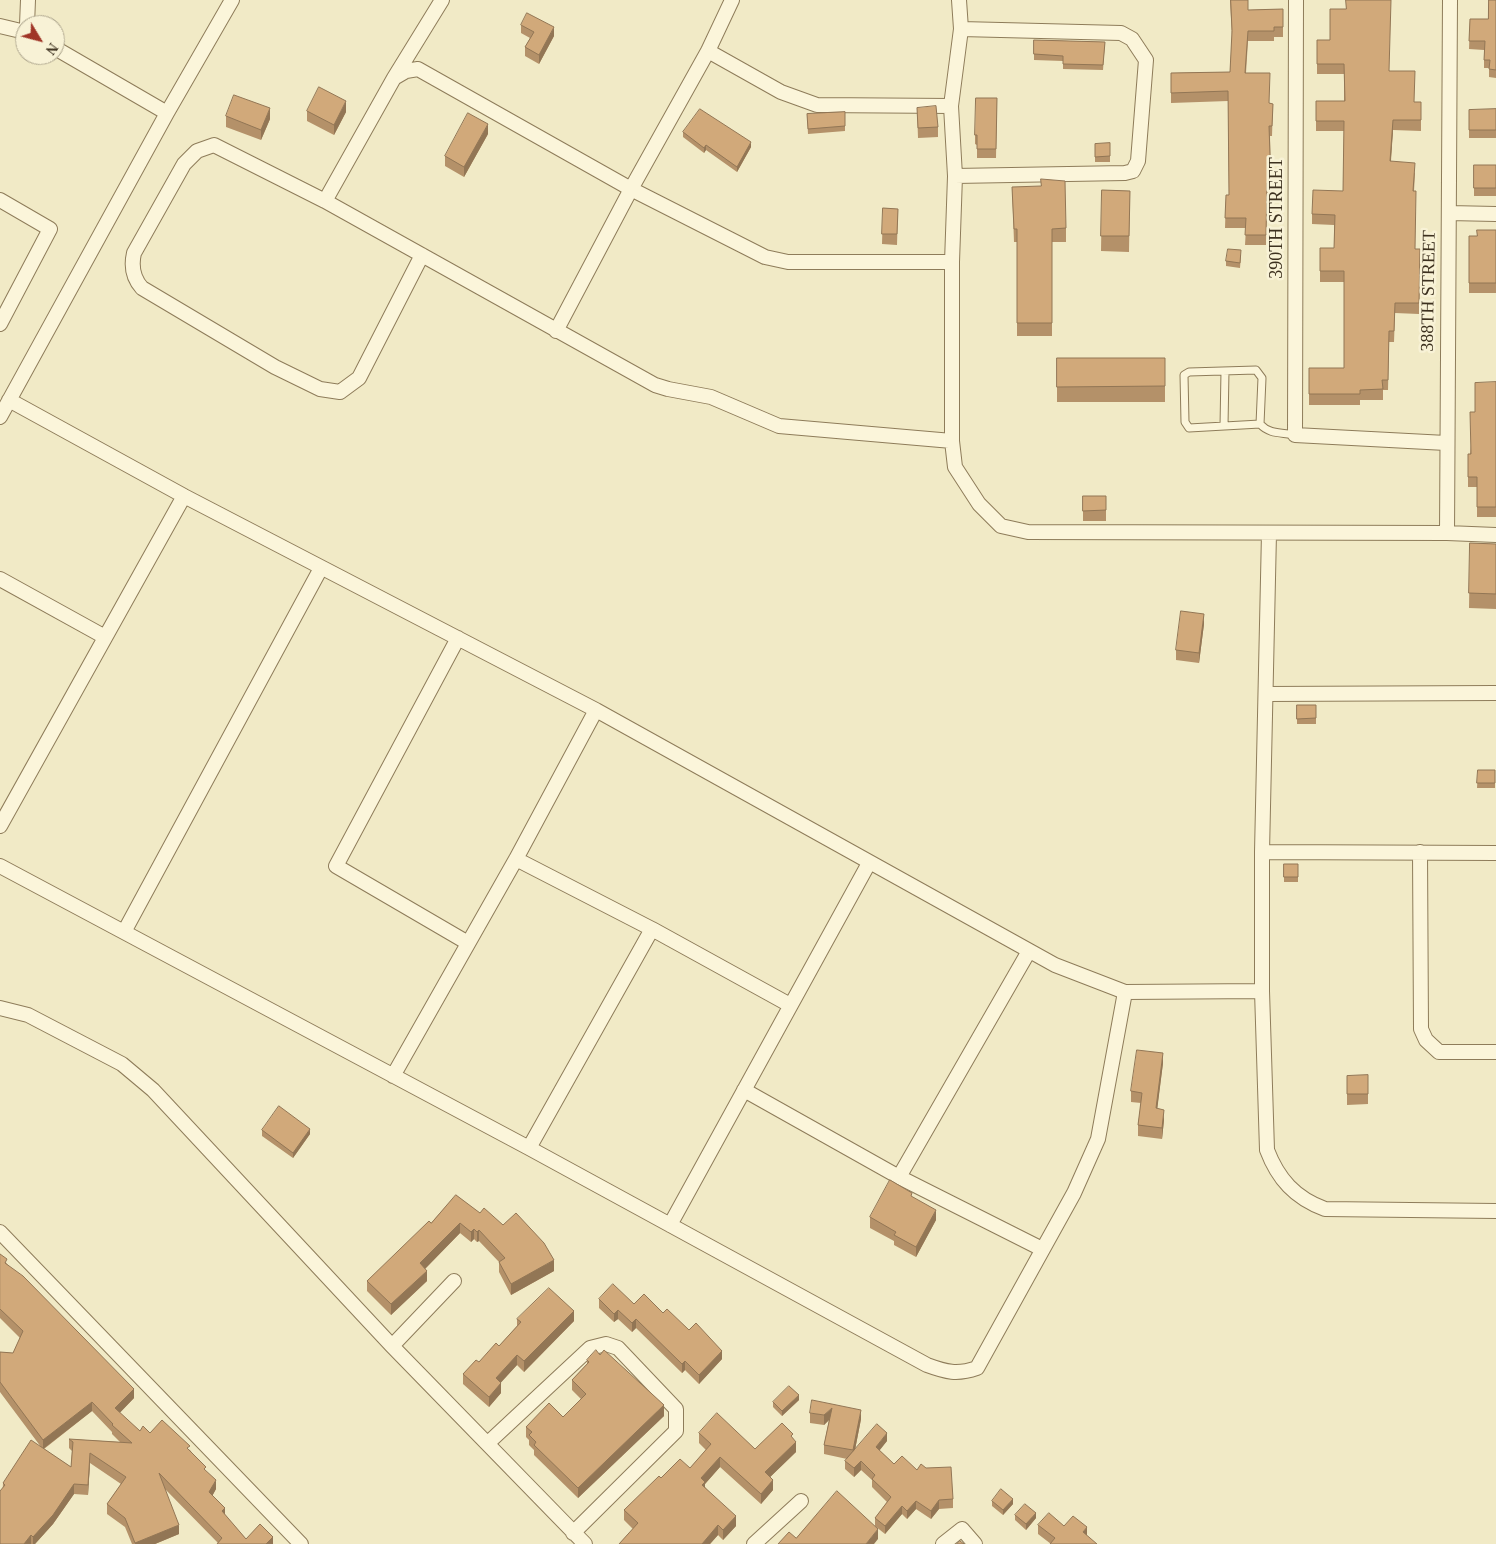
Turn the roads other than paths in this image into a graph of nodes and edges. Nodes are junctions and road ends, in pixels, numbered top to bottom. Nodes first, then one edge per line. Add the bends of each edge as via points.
1 (28, 0) edge
2 (232, 0) edge
3 (442, 0) edge
4 (732, 0) edge
5 (959, 0) edge
6 (1296, 0) edge
7 (1450, 0) edge
8 (28, 15) edge
9 (0, 26) edge
10 (961, 29) junction
11 (15, 30) edge
12 (708, 51) junction
13 (65, 54) edge
14 (394, 78) junction
15 (952, 106) junction
16 (167, 113) junction
17 (955, 176) junction
18 (631, 189) junction
19 (0, 200) edge
20 (325, 201) junction
21 (1449, 212) junction
22 (1496, 214) edge
23 (422, 255) junction
24 (952, 262) junction
25 (0, 324) edge
26 (556, 331) junction
27 (1225, 371) junction
28 (9, 400) junction
29 (0, 417) edge
30 (1260, 424) junction
31 (1224, 426) junction
32 (1295, 435) junction
33 (952, 441) junction
34 (1446, 443) junction
35 (184, 496) junction
36 (1447, 533) junction
37 (1269, 534) junction
38 (1496, 536) edge
39 (321, 568) junction
40 (0, 579) edge
41 (105, 637) junction
42 (458, 638) junction
43 (1496, 693) edge
44 (1266, 694) junction
45 (596, 710) junction
46 (0, 826) edge
47 (1262, 852) junction
48 (1420, 852) junction
49 (1496, 853) edge
50 (516, 859) junction
51 (869, 863) junction
52 (0, 866) edge
53 (652, 930) junction
54 (124, 932) junction
55 (468, 943) junction
56 (1029, 951) junction
57 (1262, 991) junction
58 (1125, 992) junction
59 (790, 1005) junction
60 (0, 1008) edge
61 (1496, 1052) edge
62 (393, 1076) junction
63 (744, 1090) junction
64 (529, 1148) junction
65 (899, 1177) junction
66 (1496, 1211) edge
67 (670, 1225) junction
68 (0, 1232) edge
69 (1042, 1248) junction
70 (454, 1281) dead end
71 (392, 1346) junction
72 (488, 1443) junction
73 (801, 1501) dead end
74 (573, 1532) junction
75 (301, 1544) edge
76 (585, 1544) edge
77 (754, 1544) edge
78 (944, 1544) edge
79 (975, 1544) edge

1 - 8 street
2 - 16 street
3 - 14 street
4 - 12 street
5 - 10 street
6 - 32 street, 390TH STREET
7 - 21 street, 388TH STREET
9 - 11 street
10 - 15 street
10 - 17 street via 1121,33 1132,39 1146,60 1138,160 1133,171
12 - 15 street via 781,92 816,105
12 - 18 street
13 - 16 street
14 - 18 street via 418,69
14 - 20 street
15 - 17 street
16 - 28 street
17 - 24 street
18 - 24 street via 765,256 788,262
18 - 26 street
19 - 25 street via 50,229
20 - 23 street
20 - 23 street via 214,145 204,147 184,164 134,253 133,271 142,288 267,362 320,389 340,392 359,378
21 - 22 street
21 - 34 street, 388TH STREET
23 - 26 street
24 - 33 street
26 - 33 street via 655,385 711,397 780,426
27 - 30 lane via 1256,370 1262,378
27 - 31 lane
27 - 31 lane via 1189,372 1184,375 1187,426
28 - 29 street
28 - 35 street
30 - 31 lane
30 - 32 lane via 1276,434
32 - 34 street
33 - 37 street via 955,467 979,504 1001,526 1014,530
34 - 36 street, 388TH STREET
35 - 39 street
35 - 41 street
36 - 37 street
36 - 38 street
37 - 44 street
39 - 42 street
39 - 54 street
40 - 41 street
41 - 46 street
42 - 45 street
42 - 55 street via 336,866
43 - 44 street
44 - 47 street
45 - 50 street
45 - 51 street
47 - 48 street
47 - 57 street
48 - 49 street
48 - 61 street via 1421,1029 1426,1040 1439,1052
50 - 53 street
50 - 55 street
51 - 56 street
51 - 59 street
52 - 54 street
53 - 59 street
53 - 64 street
54 - 62 street
55 - 62 street
56 - 58 street via 1055,965
56 - 65 street
57 - 58 street
57 - 66 street via 1267,1150 1286,1185 1311,1204 1325,1209
58 - 69 street via 1098,1139 1074,1193
59 - 63 street
60 - 71 street via 28,1015 122,1064 153,1090
62 - 64 street
63 - 65 street
63 - 67 street
64 - 67 street
65 - 69 street
67 - 69 street via 927,1365 949,1373 977,1368
68 - 75 street
70 - 71 street
71 - 72 street
72 - 74 street
72 - 74 street via 590,1348 606,1344 618,1348 625,1355 676,1409 676,1431
73 - 77 street
74 - 76 street
78 - 79 street via 962,1530

